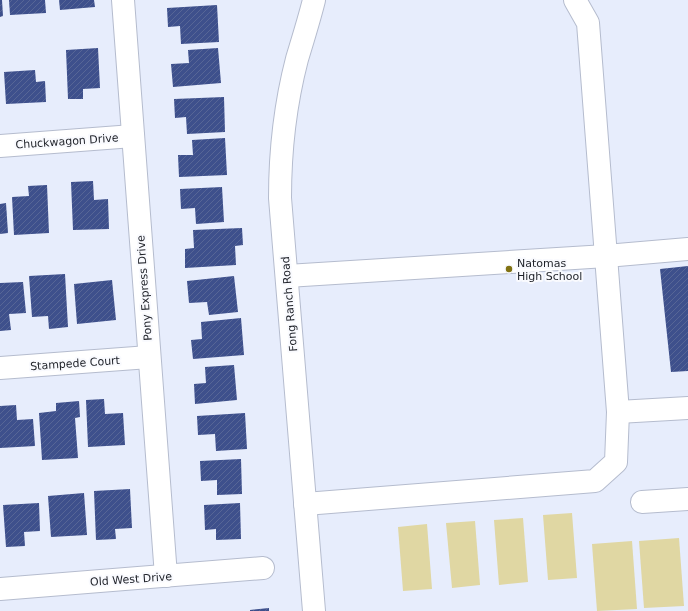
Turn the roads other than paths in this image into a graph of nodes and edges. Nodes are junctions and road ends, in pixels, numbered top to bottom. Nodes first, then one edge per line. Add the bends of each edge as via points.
1 (123, 0) edge
2 (575, 0) edge
3 (310, 1) edge
4 (133, 136) junction
5 (0, 146) edge
6 (688, 249) edge
7 (606, 256) junction
8 (286, 276) junction
9 (149, 357) junction
10 (0, 368) edge
11 (688, 408) edge
12 (618, 412) junction
13 (688, 499) edge
14 (642, 502) dead end
15 (305, 504) junction
16 (263, 568) dead end
17 (166, 576) junction
18 (0, 589) edge
19 (314, 611) edge

1 - 4 street, Pony Express Drive
2 - 7 street via 588,23
3 - 8 street, Fong Ranch Road via 286,109 282,143 280,198
4 - 5 street, Chuckwagon Drive
4 - 9 street, Pony Express Drive
6 - 7 street
7 - 8 street
7 - 12 street
8 - 15 street, Fong Ranch Road
9 - 10 street, Stampede Court
9 - 17 street, Pony Express Drive
11 - 12 street
12 - 15 street via 616,462 595,481
13 - 14 street
15 - 19 street, Fong Ranch Road
16 - 17 street, Old West Drive
17 - 18 street, Old West Drive

